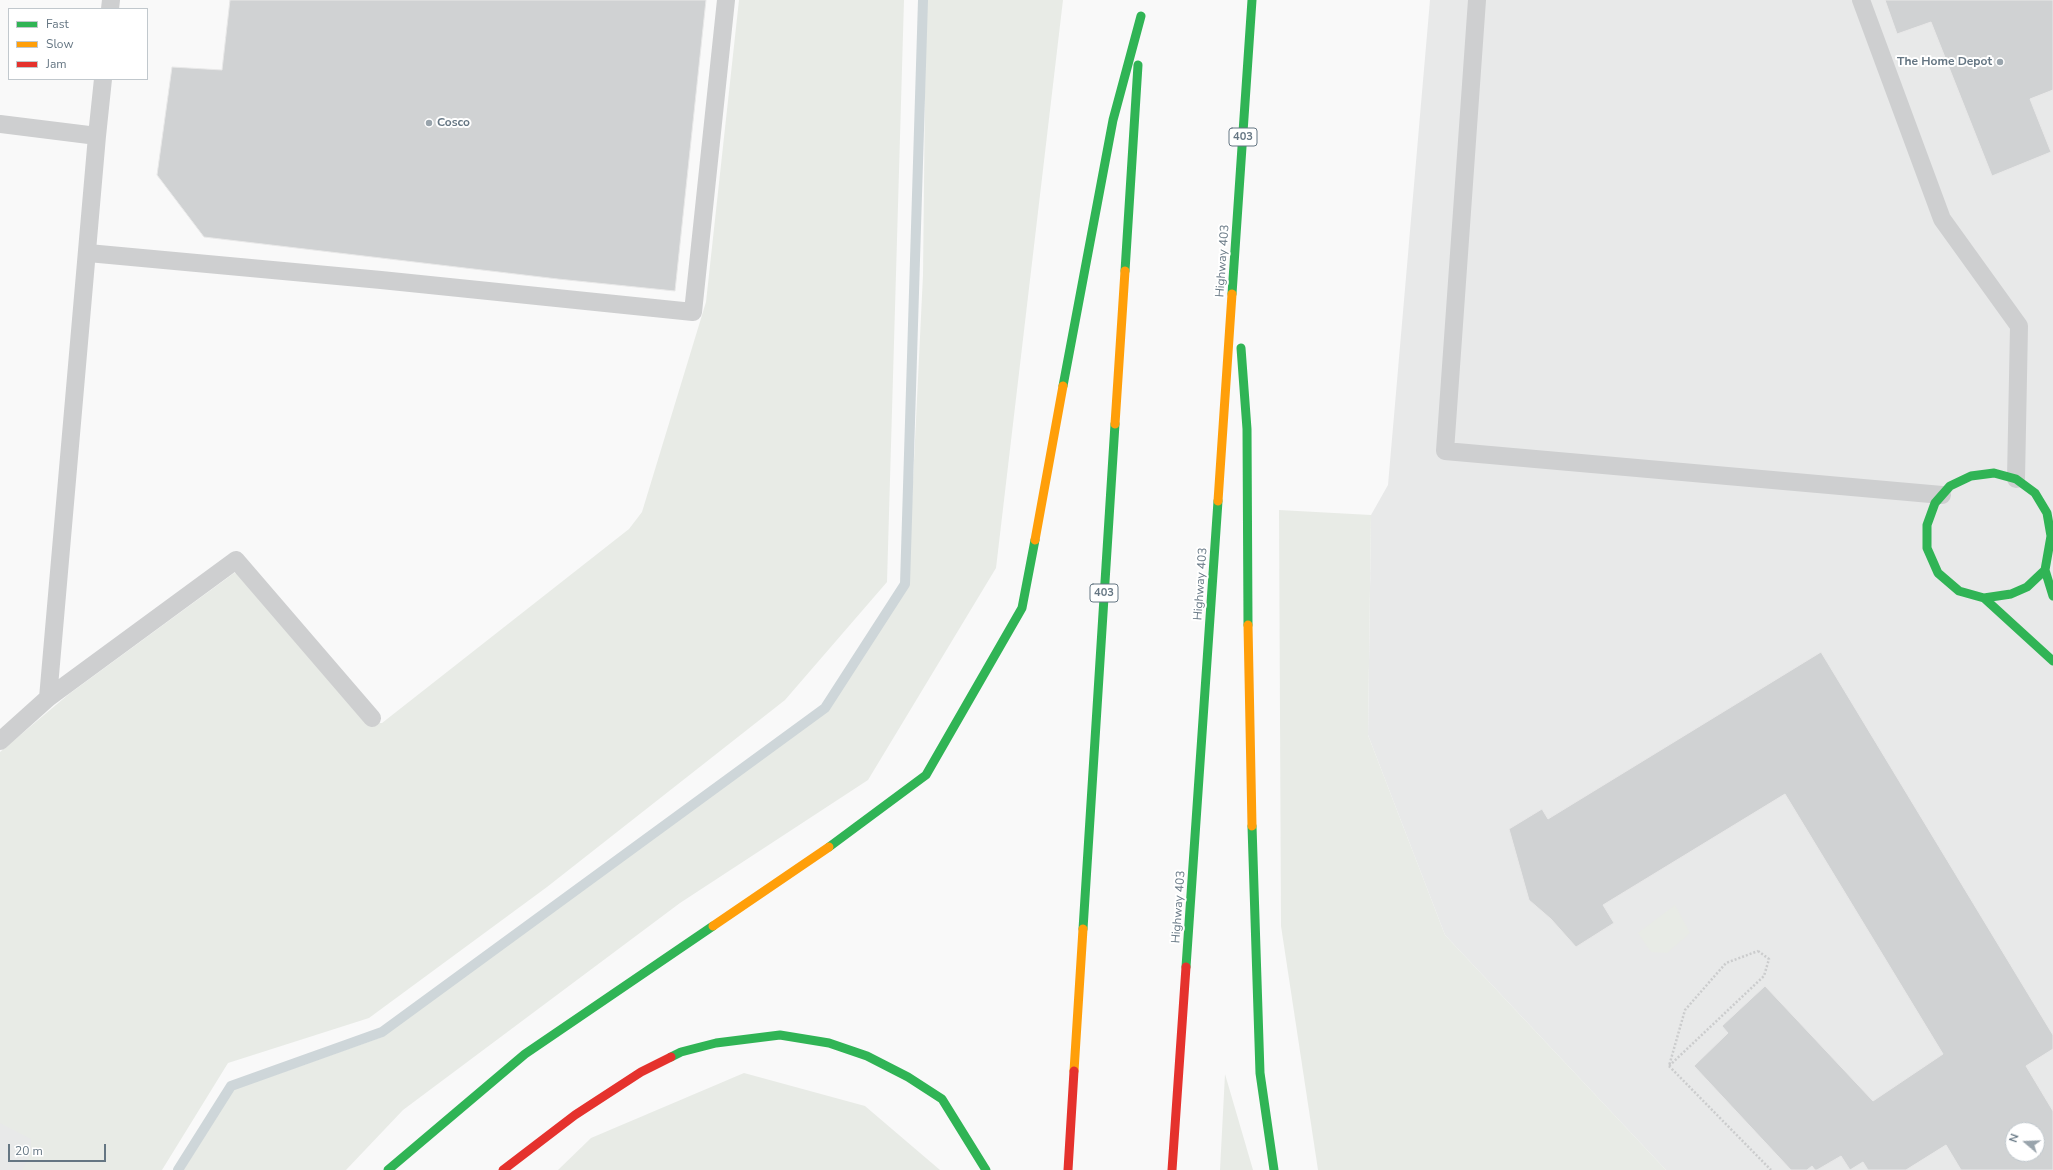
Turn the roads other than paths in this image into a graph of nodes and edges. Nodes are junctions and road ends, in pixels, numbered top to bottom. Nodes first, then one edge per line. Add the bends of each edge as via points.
1 (726, 0) edge
2 (1252, 0) edge
3 (1477, 0) edge
4 (1861, 0) edge
5 (103, 80) edge
6 (0, 124) edge
7 (97, 136) junction
8 (88, 253) junction
9 (1235, 273) junction
10 (2016, 479) junction
11 (1942, 496) junction
12 (2052, 535) edge
13 (2045, 570) junction
14 (2053, 596) edge
15 (1984, 598) junction
16 (2053, 661) edge
17 (48, 698) junction
18 (372, 718) dead end
19 (0, 741) edge
20 (388, 1170) edge
21 (502, 1170) edge
22 (986, 1170) edge
23 (1068, 1170) edge
24 (1172, 1170) edge
25 (1274, 1170) edge

1 - 8 lane via 693,312
2 - 9 main road, Highway 403 / 403
3 - 11 lane via 1445,451
4 - 10 lane via 1942,219 2019,326
5 - 7 lane
6 - 7 lane
7 - 8 lane
8 - 17 lane
9 - 24 main road, Highway 403 / 403
9 - 25 main road via 1247,429 1249,727 1256,987 1260,1073
10 - 11 main road via 1994,473 1971,476 1950,486
10 - 12 main road via 2035,493 2047,513
11 - 15 main road via 1935,503 1927,525 1927,548 1938,573 1959,590
12 - 13 main road
13 - 14 main road
13 - 15 main road via 2027,587 2011,594
15 - 16 main road
17 - 18 lane via 236,560
17 - 19 lane
20 - 23 main road, 403 via 525,1054 842,839 926,775 1022,608 1113,120 1141,12
21 - 22 main road via 575,1115 642,1072 681,1052 716,1043 780,1036 829,1043 861,1054 908,1077 942,1099

